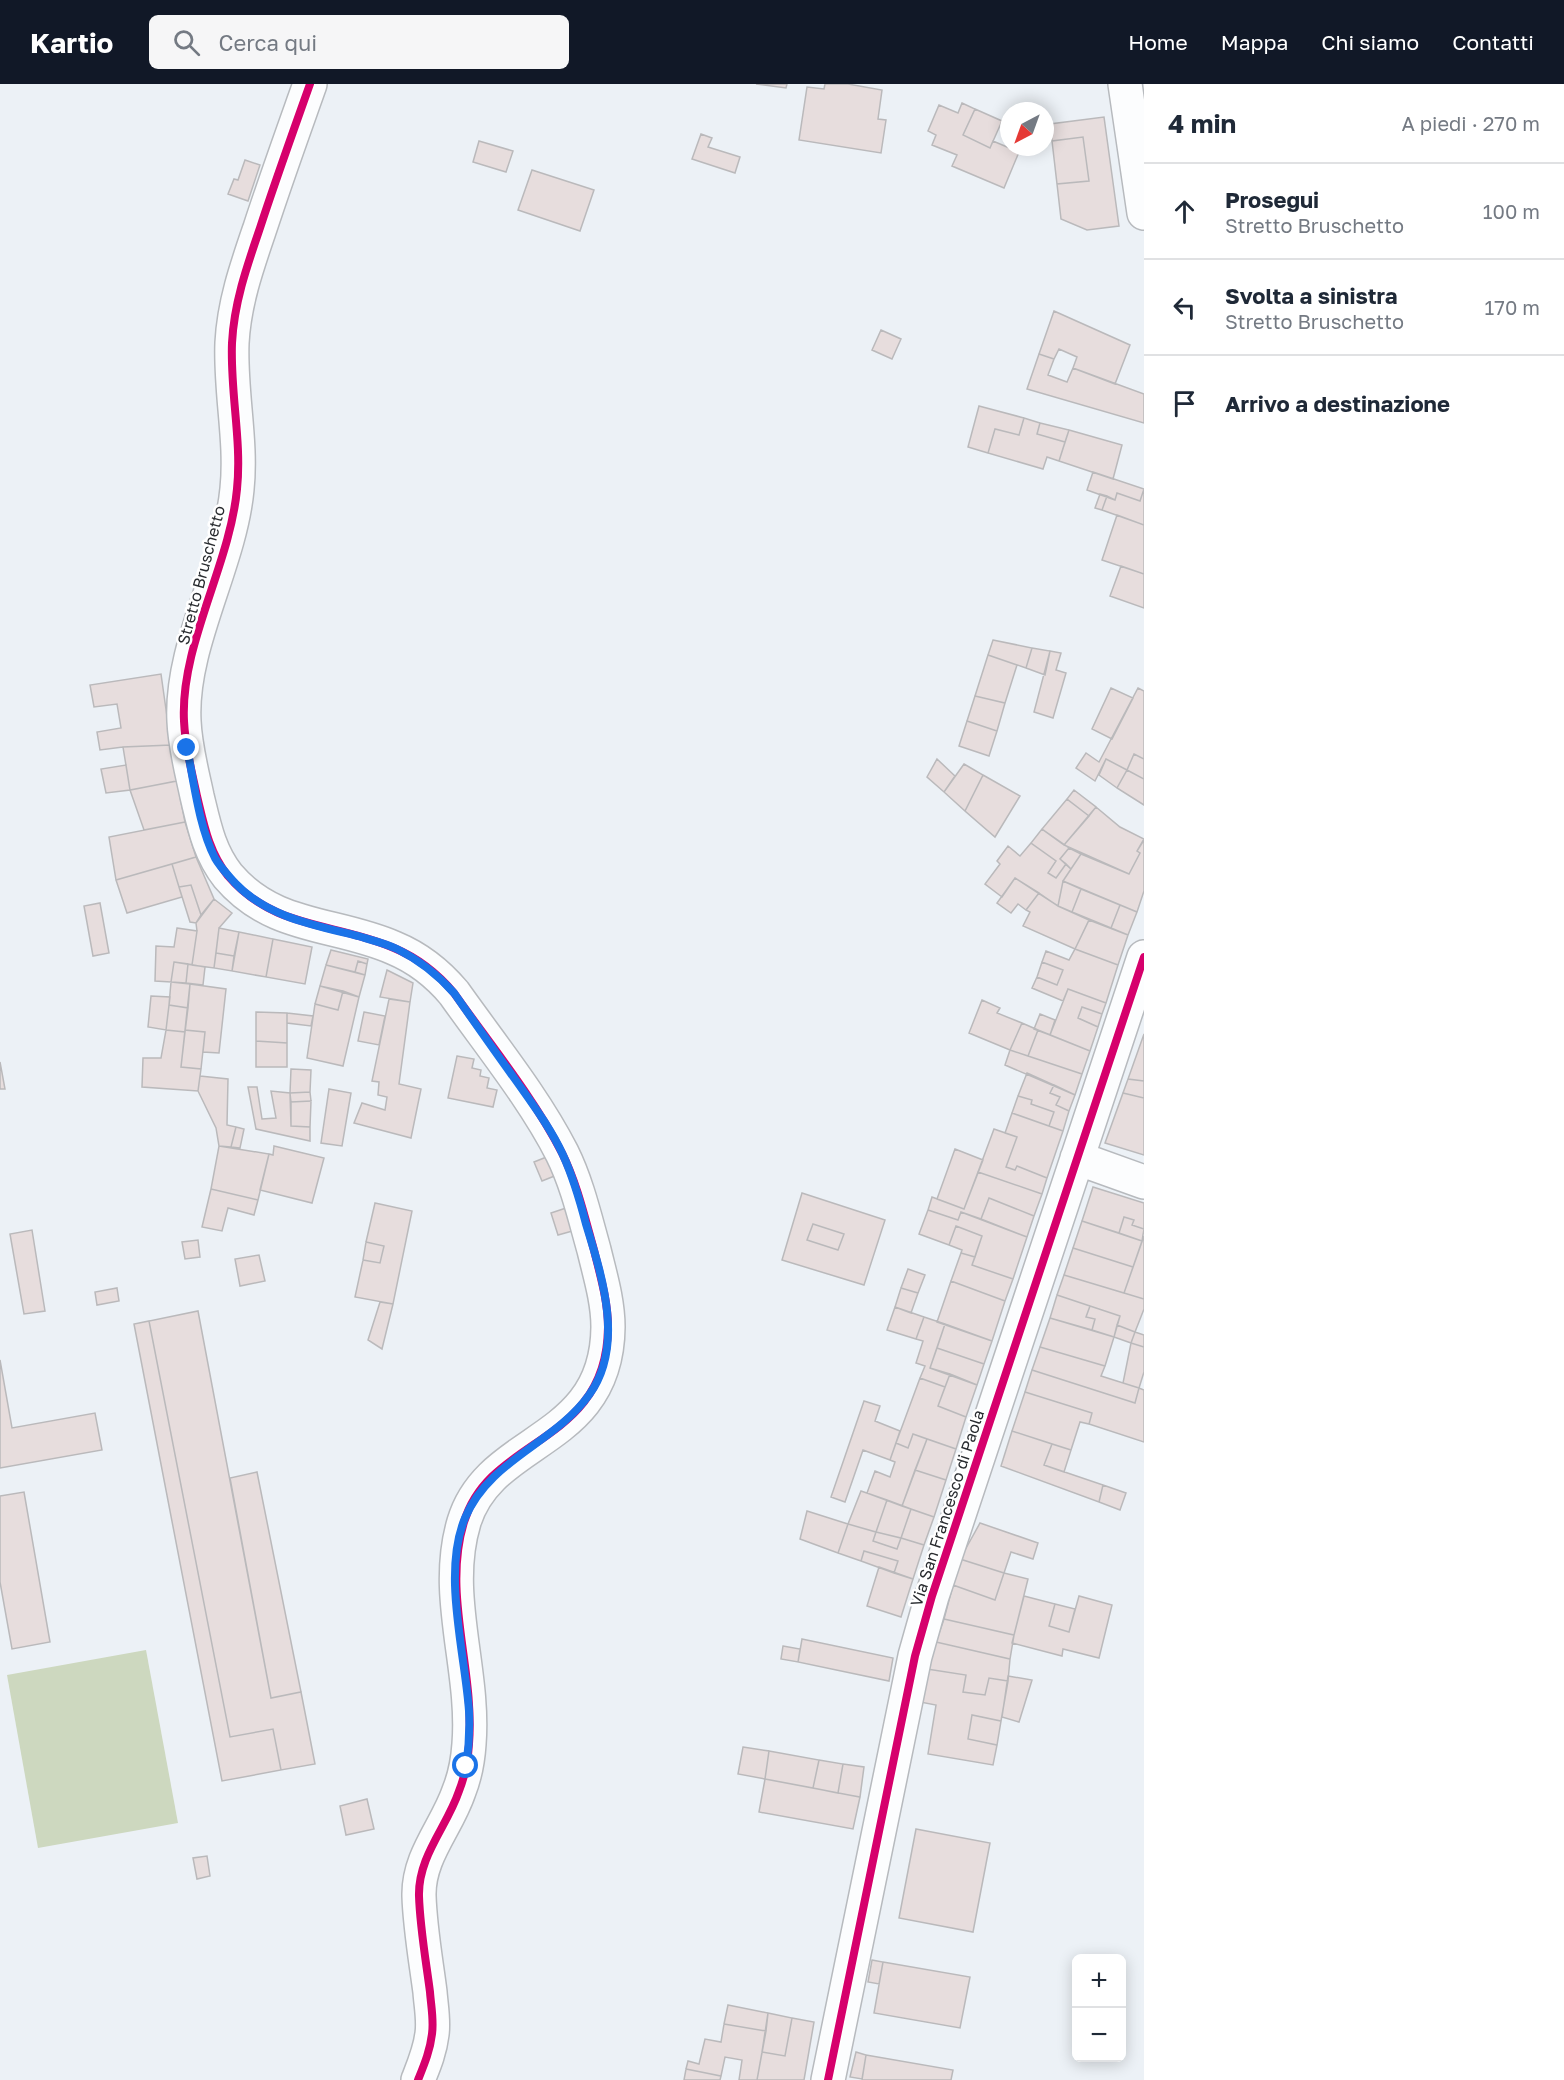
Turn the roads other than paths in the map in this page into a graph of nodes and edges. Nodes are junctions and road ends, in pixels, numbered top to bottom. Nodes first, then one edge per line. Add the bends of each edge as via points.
1 (310, 84) edge
2 (1125, 84) edge
3 (1144, 213) edge
4 (1144, 957) edge
5 (1077, 1158) junction
6 (1144, 1182) edge
7 (418, 2080) edge
8 (828, 2080) edge

1 - 7 street, Stretto Bruschetto via 236,309 232,345 237,490 232,521 190,668 183,720 206,836 216,859 247,896 291,918 397,948 434,972 454,993 544,1120 563,1155 591,1240 608,1325 602,1372 591,1393 560,1426 487,1481 464,1520 456,1580 469,1741 459,1792 422,1871 419,1895 433,2031
2 - 3 street
4 - 5 street, Via San Francesco di Paola
5 - 6 street
5 - 8 street, Via San Francesco di Paola via 915,1656

